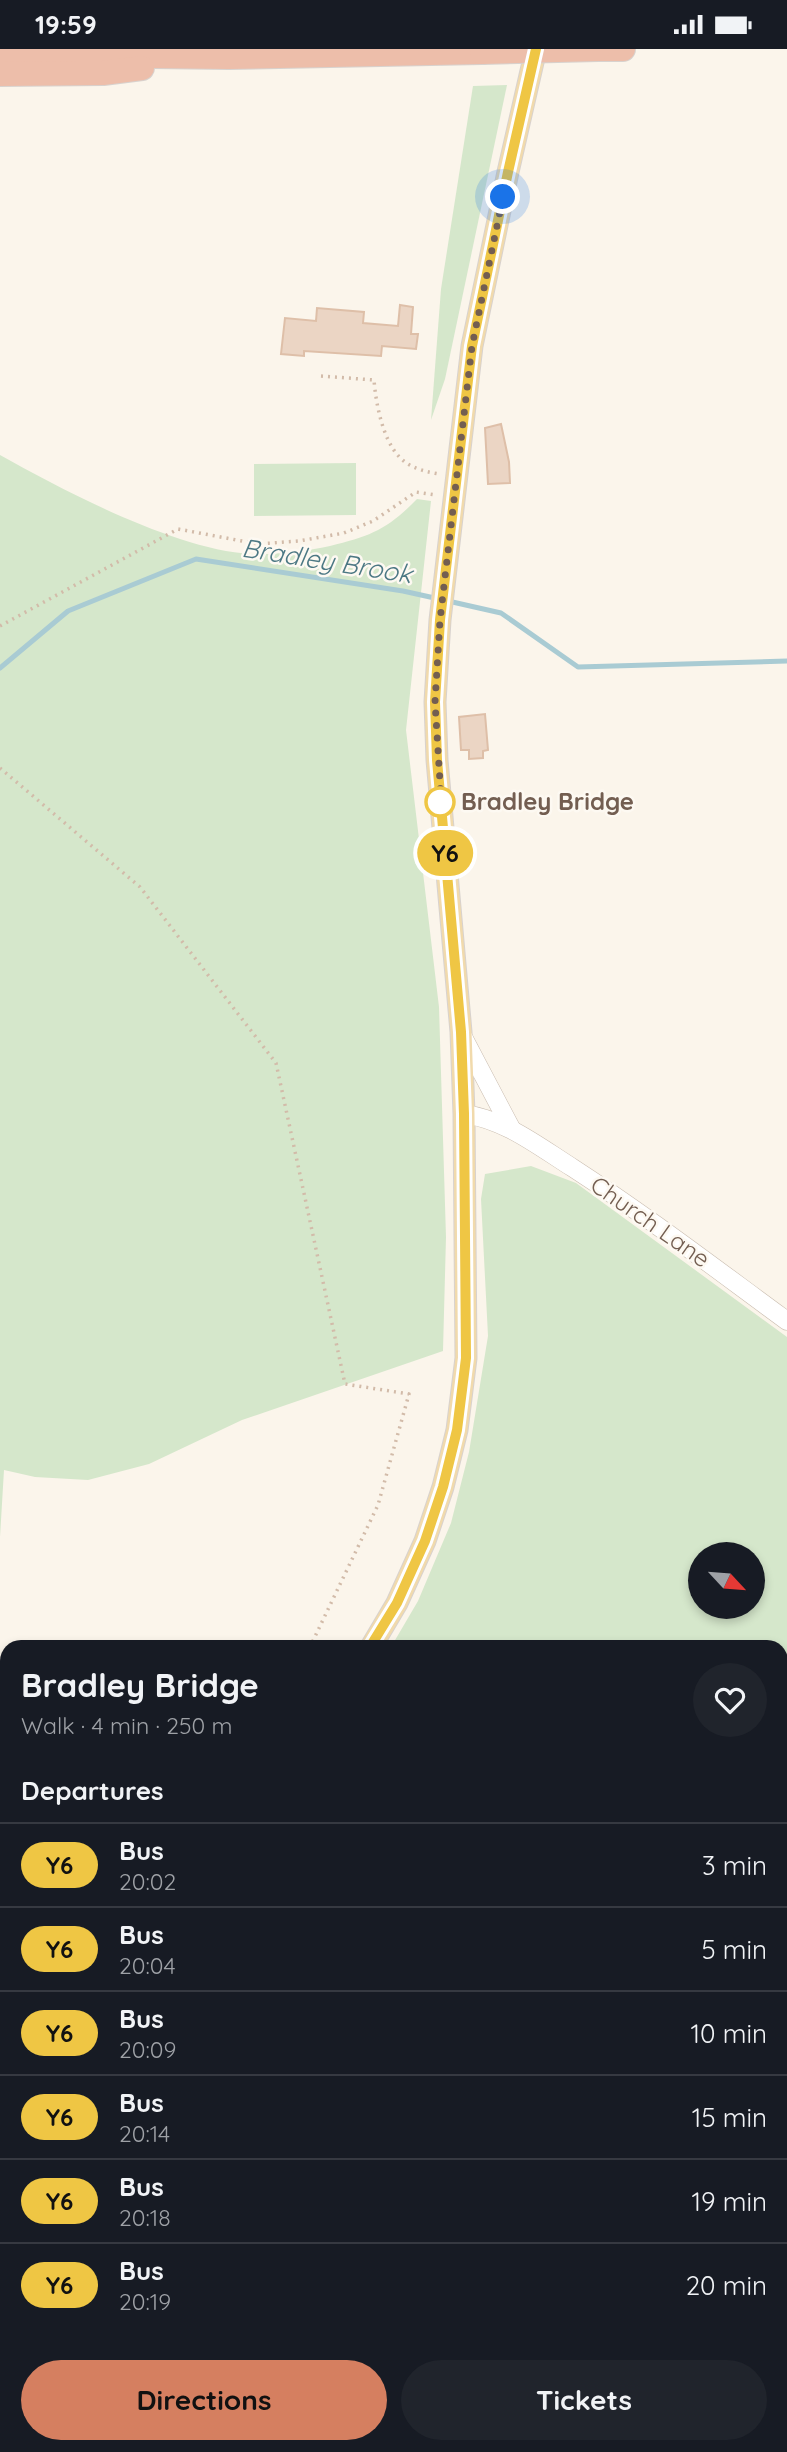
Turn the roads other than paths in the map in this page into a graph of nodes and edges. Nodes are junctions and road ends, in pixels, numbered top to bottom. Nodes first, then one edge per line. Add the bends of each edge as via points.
1 (536, 49) edge
2 (598, 49) edge
3 (623, 49) edge
4 (0, 54) edge
5 (229, 57) junction
6 (0, 74) edge
7 (461, 1032) junction
8 (464, 1114) junction
9 (511, 1128) junction
10 (787, 1321) edge
11 (374, 1640) edge

1 - 7 main road via 472,346 440,620 437,760
2 - 3 highway
2 - 5 highway, bridge
4 - 5 highway
5 - 6 highway via 103,73
7 - 8 main road
7 - 9 street, Church Lane
8 - 9 street, Church Lane
8 - 11 main road via 466,1358 457,1430 425,1541
9 - 10 street, Church Lane via 623,1200

